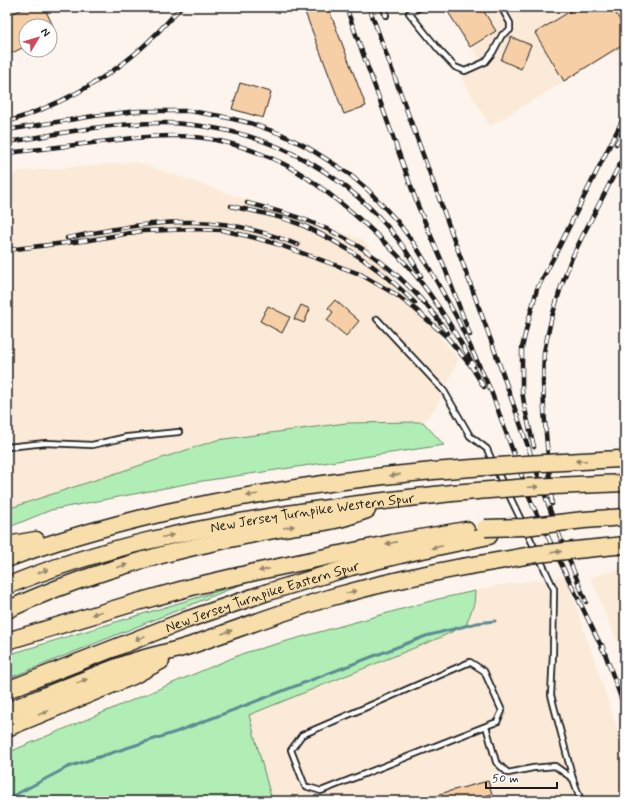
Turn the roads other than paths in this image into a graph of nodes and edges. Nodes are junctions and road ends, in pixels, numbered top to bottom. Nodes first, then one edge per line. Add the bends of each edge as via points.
1 (384, 7) edge
2 (421, 7) edge
3 (501, 7) edge
4 (386, 14) dead end
5 (376, 319) dead end
6 (178, 432) dead end
7 (7, 446) edge
8 (622, 459) edge
9 (625, 483) edge
10 (406, 498) junction
11 (625, 517) edge
12 (89, 531) junction
13 (487, 532) junction
14 (7, 545) edge
15 (625, 545) edge
16 (7, 559) edge
17 (7, 586) edge
18 (7, 610) edge
19 (7, 641) edge
20 (191, 645) junction
21 (7, 690) edge
22 (7, 711) edge
23 (486, 726) junction
24 (7, 728) edge
25 (573, 778) junction
26 (581, 801) edge

1 - 4 lane
2 - 3 lane via 409,13 439,50 456,67 465,70 485,62 502,35 510,30 510,24
5 - 25 lane via 444,391 470,436 487,449 554,588 551,695
6 - 7 lane via 127,437 92,445 46,443
8 -> 12 highway, New Jersey Turnpike Western Spur, bridge via 433,471 321,484 241,497
10 -> 9 highway, New Jersey Turnpike Western Spur, bridge via 529,487
17 -> 10 highway, New Jersey Turnpike Western Spur via 81,559 160,538 243,521
18 -> 10 highway via 59,587 126,564 217,541 335,520
11 - 13 highway, New Jersey Turnpike Eastern Spur, bridge
12 - 14 highway
12 - 16 highway, New Jersey Turnpike Western Spur
13 -> 19 highway, New Jersey Turnpike Eastern Spur via 477,528 392,543 228,578 154,597
13 -> 21 highway, New Jersey Turnpike Eastern Spur via 351,567 268,592
20 -> 15 highway, New Jersey Turnpike Eastern Spur, bridge via 271,616 353,592 436,572 537,554
22 -> 20 highway, New Jersey Turnpike Eastern Spur via 129,663
24 -> 20 highway, New Jersey Turnpike Eastern Spur via 132,676
23 - 23 lane via 321,791 305,786 291,750 302,735 470,662 484,671 502,711 497,722
23 - 25 lane via 496,762 508,772 555,766
25 - 26 lane

